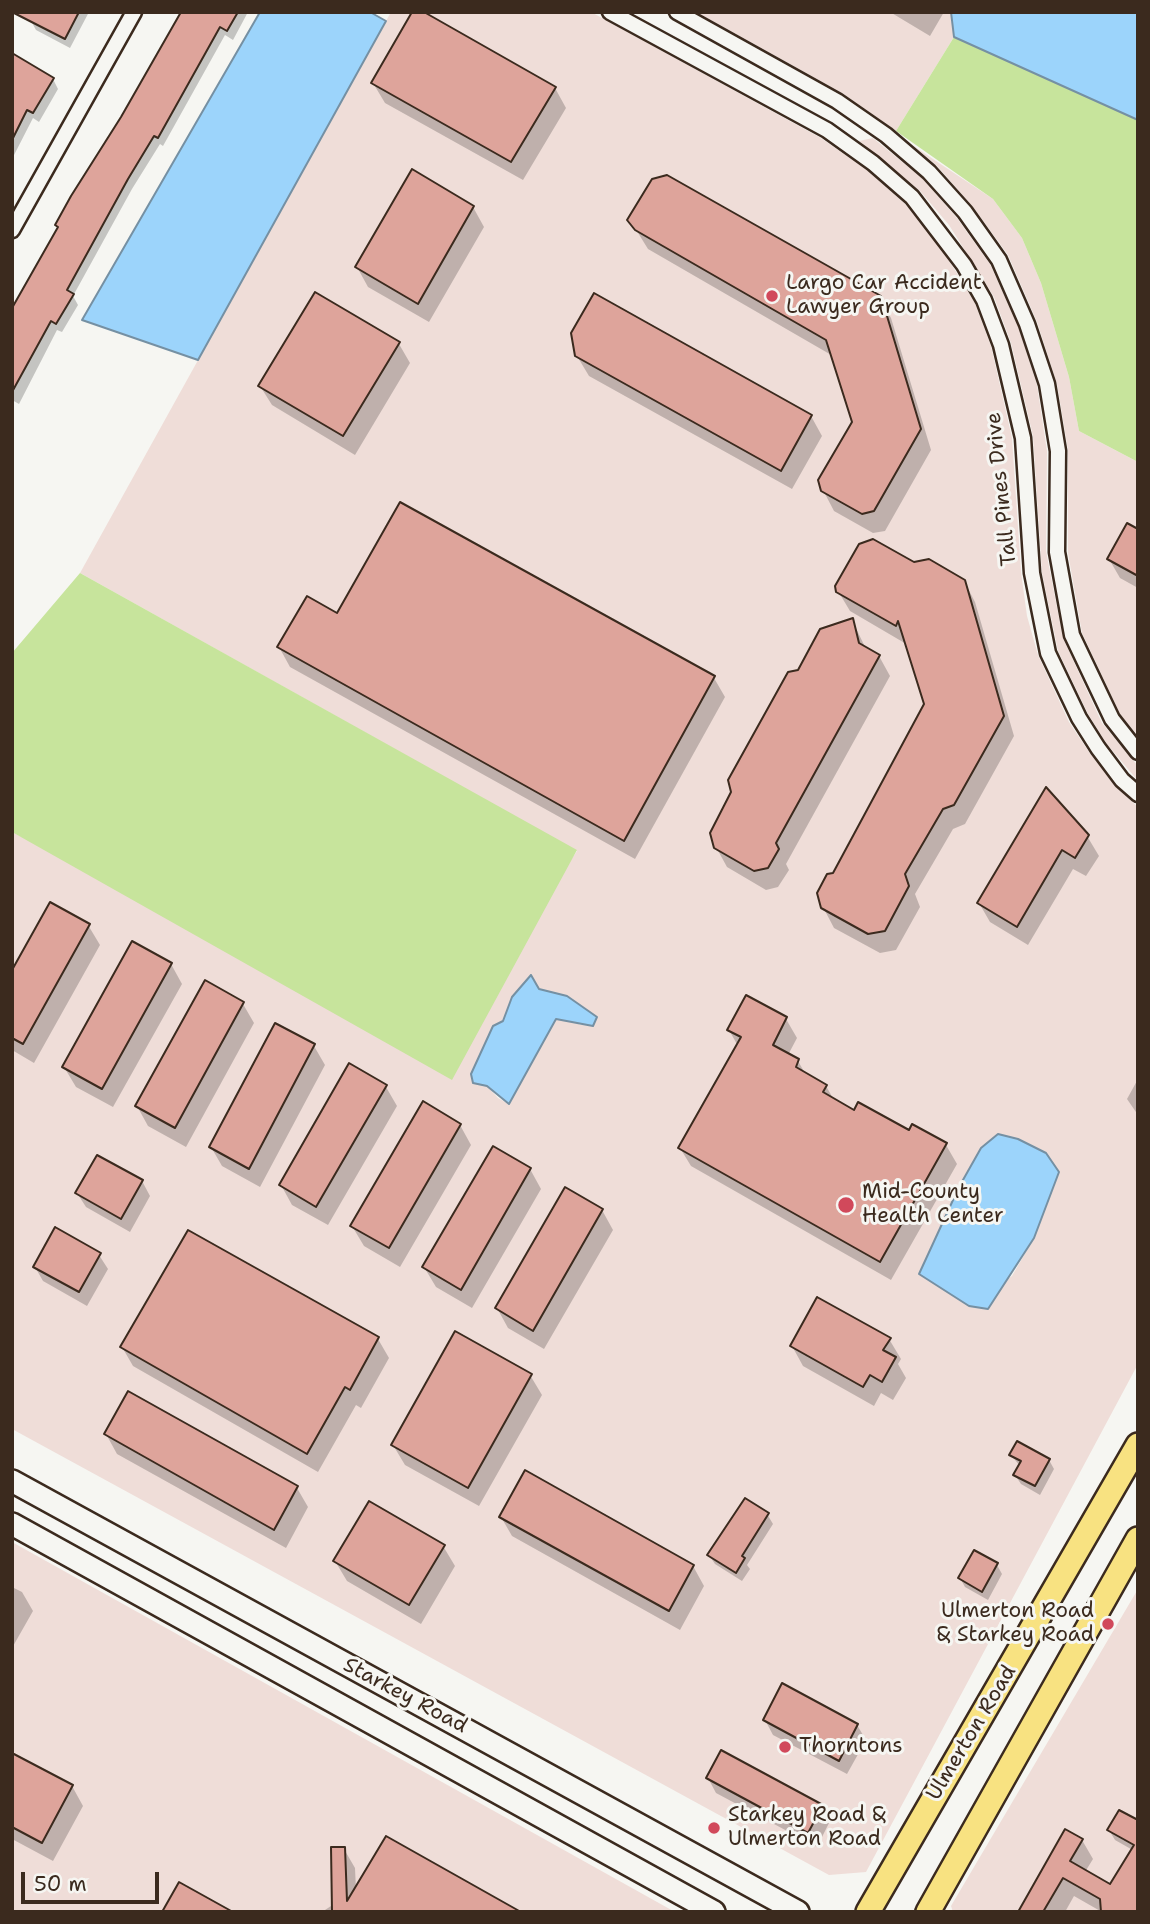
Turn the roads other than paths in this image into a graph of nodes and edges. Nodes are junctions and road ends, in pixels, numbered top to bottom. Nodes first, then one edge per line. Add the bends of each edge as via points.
1 (134, 12) edge
2 (610, 12) edge
3 (677, 12) edge
4 (15, 220) edge
5 (1138, 752) edge
6 (1138, 794) edge
7 (1138, 1445) edge
8 (12, 1481) edge
9 (12, 1524) edge
10 (1138, 1539) edge
11 (714, 1912) edge
12 (798, 1912) edge
13 (868, 1912) edge
14 (928, 1912) edge

1 - 4 street
2 - 6 street, Tall Pines Drive via 827,130 864,156 912,197 964,265 1001,345 1023,438 1032,573 1048,653 1098,748
3 - 5 street via 837,101 886,135 929,172 999,260 1047,384 1058,451 1057,552 1072,635 1112,719
7 - 13 main road, Ulmerton Road
8 - 12 main road, Starkey Road
9 - 11 main road, Starkey Road
10 - 14 main road

